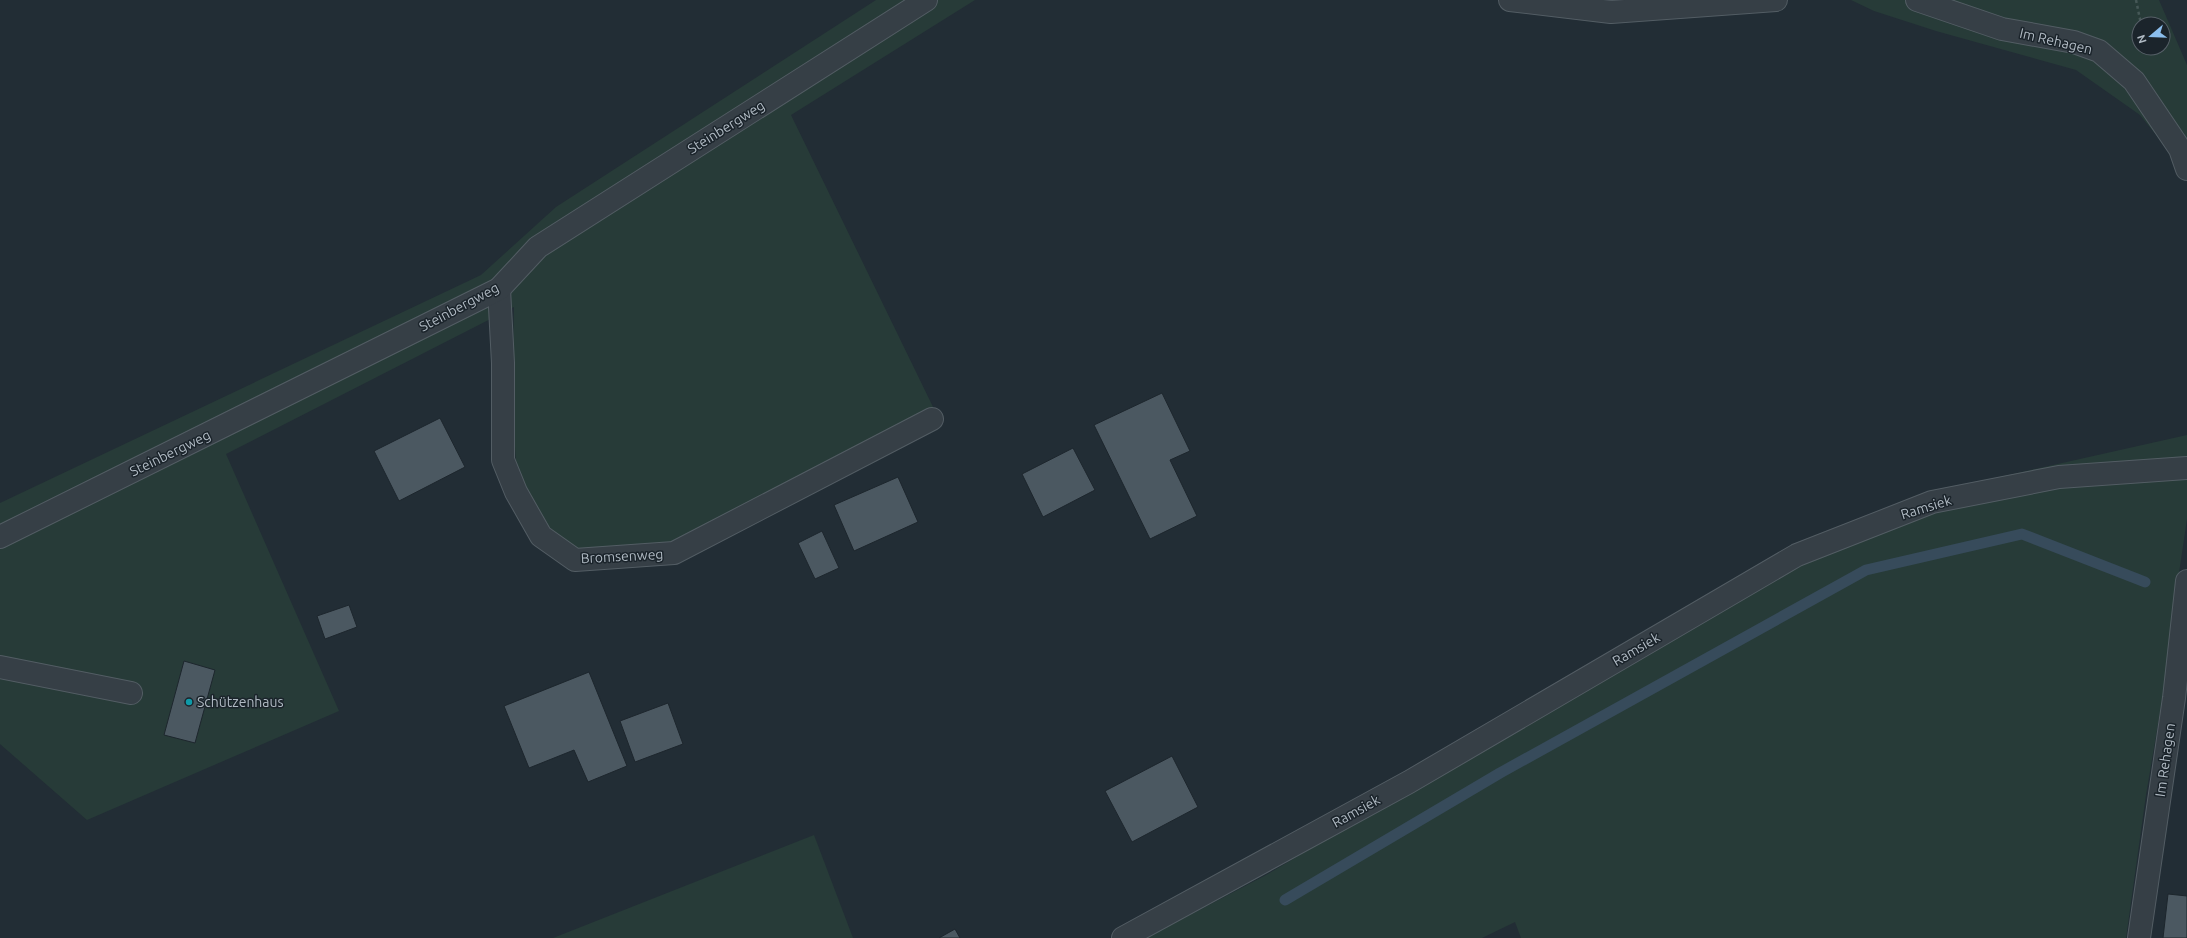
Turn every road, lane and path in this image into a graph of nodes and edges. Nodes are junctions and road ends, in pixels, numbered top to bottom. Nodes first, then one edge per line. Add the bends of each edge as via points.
1 (926, 0) edge
2 (1510, 0) edge
3 (1776, 0) edge
4 (1917, 0) edge
5 (2136, 0) edge
6 (2139, 16) edge
7 (2187, 169) edge
8 (499, 289) junction
9 (932, 419) dead end
10 (2187, 468) edge
11 (0, 537) edge
12 (2187, 581) edge
13 (0, 667) edge
14 (132, 693) dead end
15 (1123, 938) edge
16 (2139, 938) edge

1 - 8 street, Steinbergweg via 538,247
2 - 3 street via 1611,12
4 - 7 street, Im Rehagen via 2002,29 2074,42 2099,51 2134,81 2180,149
5 - 6 path
8 - 9 street, Bromsenweg via 503,460 516,492 541,536 575,560 674,553
8 - 11 street, Steinbergweg
10 - 15 street, Ramsiek via 2060,477 1932,502 1797,555 1409,782
12 - 16 street, Im Rehagen via 2174,698
13 - 14 street

